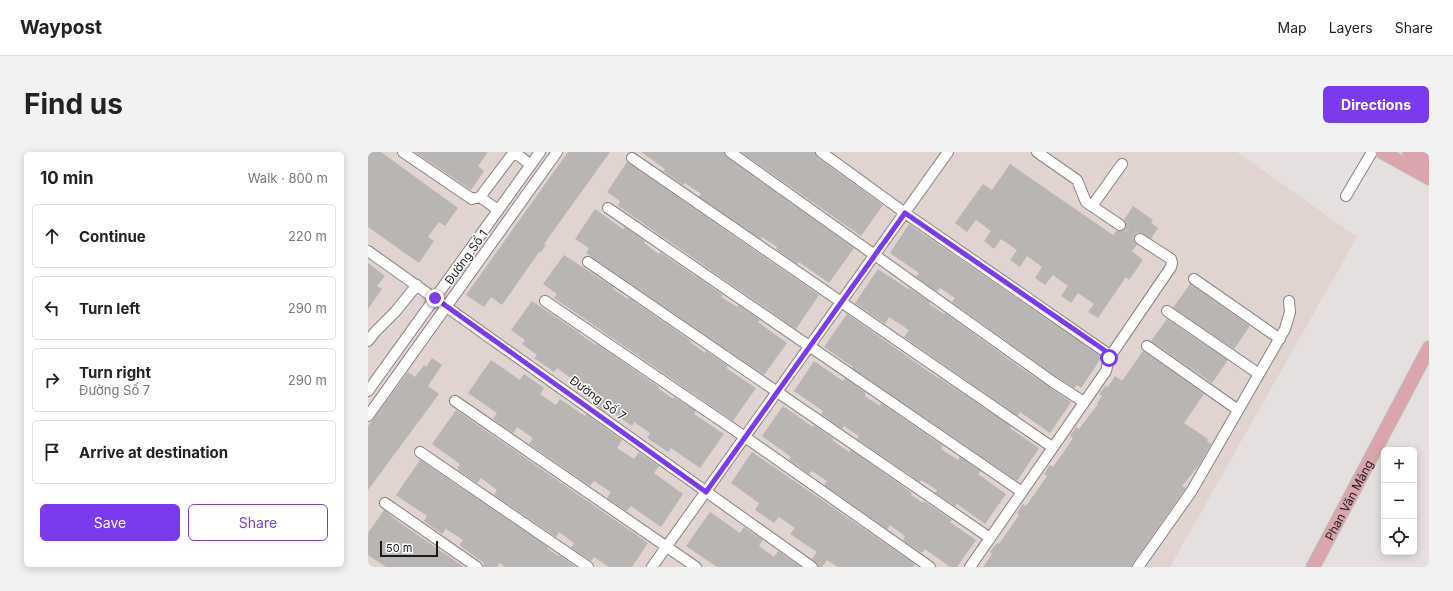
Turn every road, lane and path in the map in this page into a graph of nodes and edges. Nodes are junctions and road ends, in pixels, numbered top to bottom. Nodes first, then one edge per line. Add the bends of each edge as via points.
1 (403, 152) edge
2 (514, 152) edge
3 (540, 152) edge
4 (557, 152) edge
5 (730, 152) edge
6 (821, 152) edge
7 (948, 152) edge
8 (1036, 152) edge
9 (1372, 152) edge
10 (1382, 152) edge
11 (1409, 152) edge
12 (632, 158) dead end
13 (1429, 163) edge
14 (1122, 164) dead end
15 (531, 165) junction
16 (1429, 178) edge
17 (1346, 196) dead end
18 (480, 197) junction
19 (1092, 206) junction
20 (608, 208) dead end
21 (498, 210) junction
22 (905, 213) junction
23 (1120, 225) tunnel mouth
24 (1140, 239) tunnel mouth
25 (368, 250) edge
26 (875, 255) junction
27 (588, 262) dead end
28 (1194, 279) dead end
29 (417, 285) junction
30 (435, 298) junction
31 (545, 301) dead end
32 (1289, 301) dead end
33 (842, 302) junction
34 (447, 306) junction
35 (1167, 311) dead end
36 (1280, 339) junction
37 (368, 341) edge
38 (1147, 346) dead end
39 (810, 347) junction
40 (1429, 348) edge
41 (1109, 358) junction
42 (1259, 374) junction
43 (368, 391) edge
44 (777, 392) junction
45 (455, 401) dead end
46 (1084, 402) junction
47 (371, 405) edge
48 (1238, 410) junction
49 (368, 416) edge
50 (745, 436) junction
51 (1052, 448) junction
52 (420, 452) dead end
53 (706, 492) junction
54 (1022, 492) junction
55 (384, 503) dead end
56 (990, 538) junction
57 (667, 547) junction
58 (477, 567) edge
59 (588, 567) edge
60 (652, 567) edge
61 (696, 567) edge
62 (812, 567) edge
63 (930, 567) edge
64 (970, 567) edge
65 (1138, 567) edge
66 (1313, 567) edge

1 - 18 street via 472,199
2 - 15 street
2 - 18 street
3 - 15 street, Đường Số 1
4 - 34 street, Đường Số 1
5 - 26 street
6 - 22 street
7 - 22 street
8 - 19 street via 1077,180 1083,197
9 - 17 street
10 - 16 main road
11 - 13 main road
12 - 33 street
14 - 19 street
15 - 21 street, Đường Số 1
18 - 21 street
19 - 23 street
20 - 39 street
21 - 30 street, Đường Số 1
22 - 26 street
22 - 41 street via 1107,352
24 - 41 street via 1171,259 1171,268
25 - 29 street, Đường Số 7
26 - 33 street
26 - 46 street via 1052,382
27 - 44 street
28 - 36 street
29 - 30 street, Đường Số 7
29 - 37 street
30 - 34 street, Đường Số 7
30 - 43 street, Đường Số 1
31 - 50 street
32 - 36 street via 1290,312
33 - 39 street
33 - 51 street
34 - 47 street, Đường Số 1
34 - 53 street, Đường Số 7
35 - 42 street
36 - 42 street
38 - 48 street
39 - 44 street
39 - 54 street
40 - 66 main road, Phan Văn Mảng
41 - 46 street via 1106,371
42 - 48 street
44 - 50 street
44 - 56 street
45 - 57 street
46 - 51 street
47 - 49 street, Đường Số 1
48 - 65 street via 1191,492
50 - 53 street
50 - 63 street
51 - 54 street
52 - 59 street
53 - 57 street
53 - 62 street, Đường Số 7
54 - 56 street
55 - 58 street
56 - 64 street
57 - 60 street
57 - 61 street

